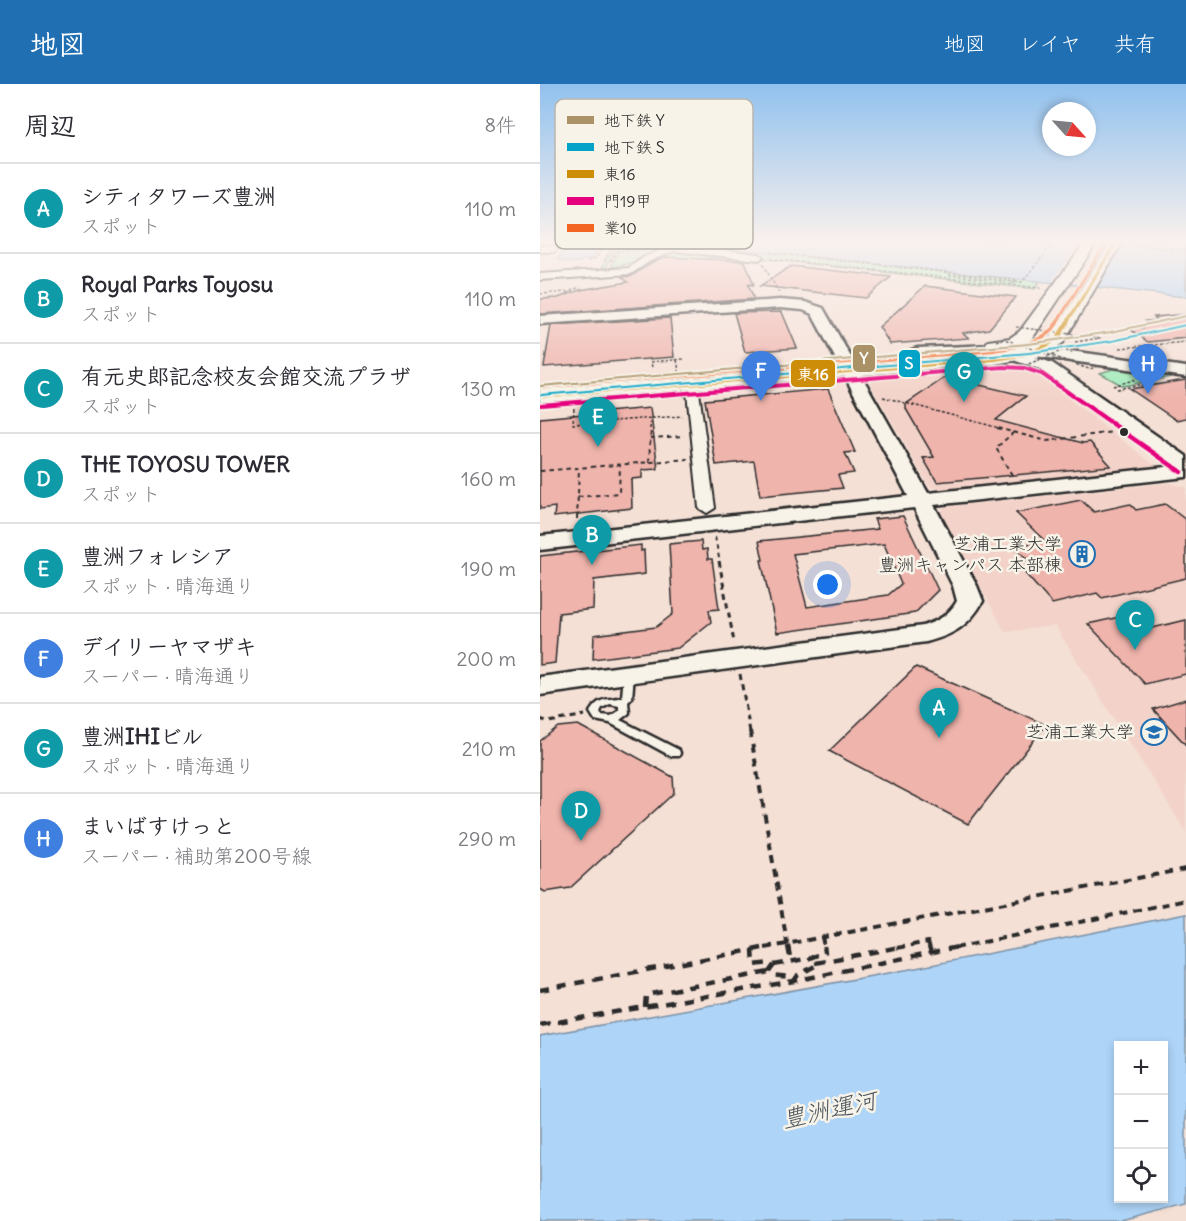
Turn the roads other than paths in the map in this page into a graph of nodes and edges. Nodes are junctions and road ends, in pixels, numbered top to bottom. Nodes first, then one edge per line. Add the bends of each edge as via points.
1 (1062, 294) edge
2 (1065, 294) edge
3 (1066, 294) edge
4 (540, 321) edge
5 (1037, 322) junction
6 (1000, 349) joint
7 (917, 352) junction
8 (1047, 353) junction
9 (1132, 364) junction
10 (848, 365) junction
11 (1186, 372) edge
12 (1092, 373) junction
13 (540, 382) edge
14 (580, 391) junction
15 (688, 395) road end
16 (540, 396) edge
17 (1186, 445) edge
18 (1186, 465) edge
19 (1186, 471) edge
20 (922, 502) junction
21 (707, 508) dead end
22 (540, 543) edge
23 (629, 674) junction
24 (540, 686) edge
25 (621, 702) junction
26 (612, 720) junction
27 (675, 753) dead end

1 - 5 main road
2 - 8 main road via 1044,338
3 - 8 main road
4 - 10 street via 800,305 822,314
5 - 7 main road via 1024,337 1010,343
5 - 8 street via 1031,343
6 - 8 street via 1026,359
6 - 10 main road
7 - 8 street via 1012,349
7 - 10 main road
8 - 9 street
8 - 12 street
8 - 18 street
9 - 11 street
9 - 12 street via 1089,363 1081,368
10 - 14 main road via 645,376
10 - 20 street
12 - 17 street
13 - 14 main road
14 - 16 main road
15 - 21 street via 696,414
19 - 20 street
20 - 22 street
20 - 23 street via 970,601 963,615 949,627 926,634
23 - 24 street
23 - 25 lane via 627,698
25 - 26 lane via 625,710
25 - 26 lane via 603,703 595,712 602,720
26 - 27 lane

